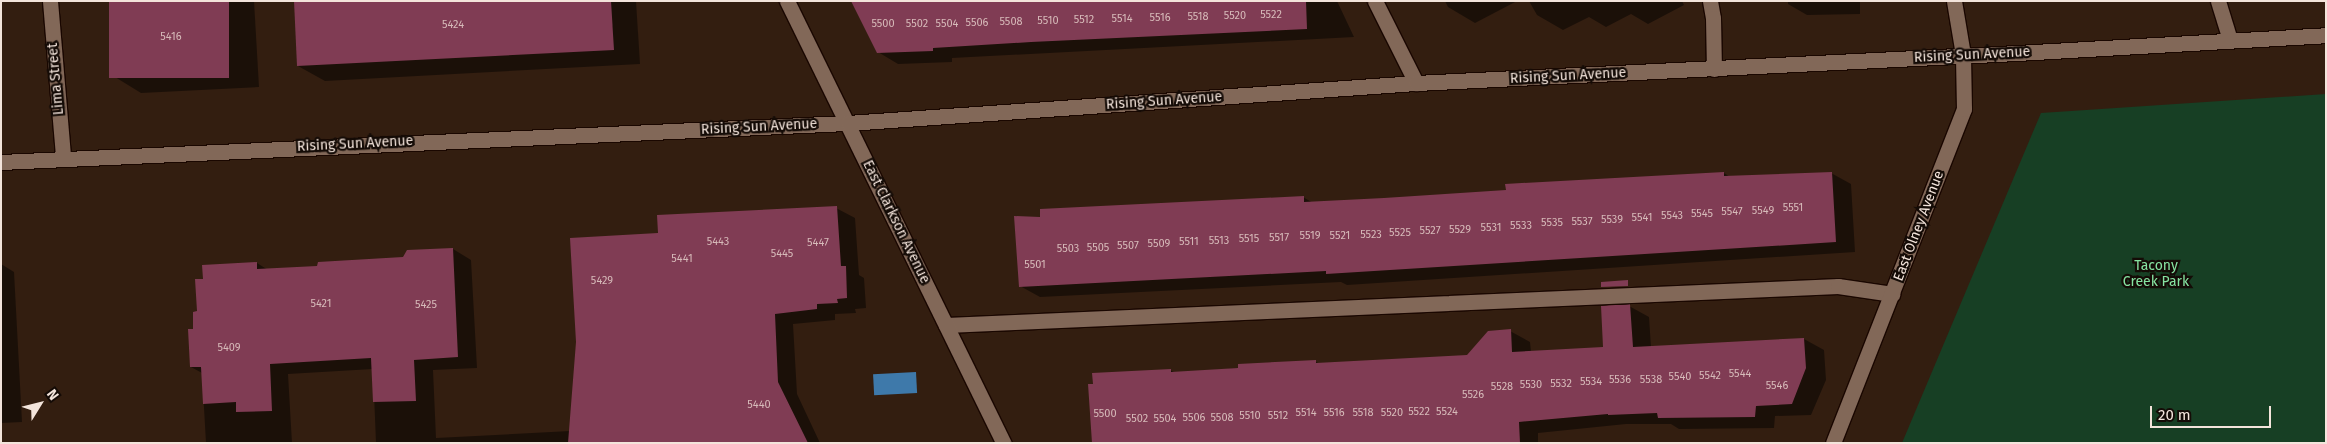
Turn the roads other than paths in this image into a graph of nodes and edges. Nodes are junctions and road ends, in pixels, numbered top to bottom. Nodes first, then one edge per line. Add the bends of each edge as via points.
1 (50, 1) edge
2 (787, 1) edge
3 (1375, 1) edge
4 (1710, 1) edge
5 (1954, 1) edge
6 (2218, 1) edge
7 (2326, 34) edge
8 (2230, 40) junction
9 (1963, 55) junction
10 (1714, 69) junction
11 (1416, 83) junction
12 (848, 123) junction
13 (63, 157) junction
14 (1, 162) edge
15 (1892, 294) junction
16 (946, 325) junction
17 (1004, 443) edge
18 (1833, 443) edge

1 - 13 main road, Lima Street
2 - 12 main road, East Clarkson Avenue
3 - 11 main road
4 - 10 main road
5 - 9 main road, East Olney Avenue
6 - 8 main road
7 - 8 main road, Rising Sun Avenue
8 - 9 main road, Rising Sun Avenue
9 - 10 main road, Rising Sun Avenue
9 - 15 main road, East Olney Avenue via 1964,109
10 - 11 main road, Rising Sun Avenue
11 - 12 main road, Rising Sun Avenue
12 - 13 main road, Rising Sun Avenue
12 - 16 main road, East Clarkson Avenue
13 - 14 main road, Rising Sun Avenue
15 - 16 main road via 1838,286
15 - 18 main road, East Olney Avenue
16 - 17 main road, East Clarkson Avenue

